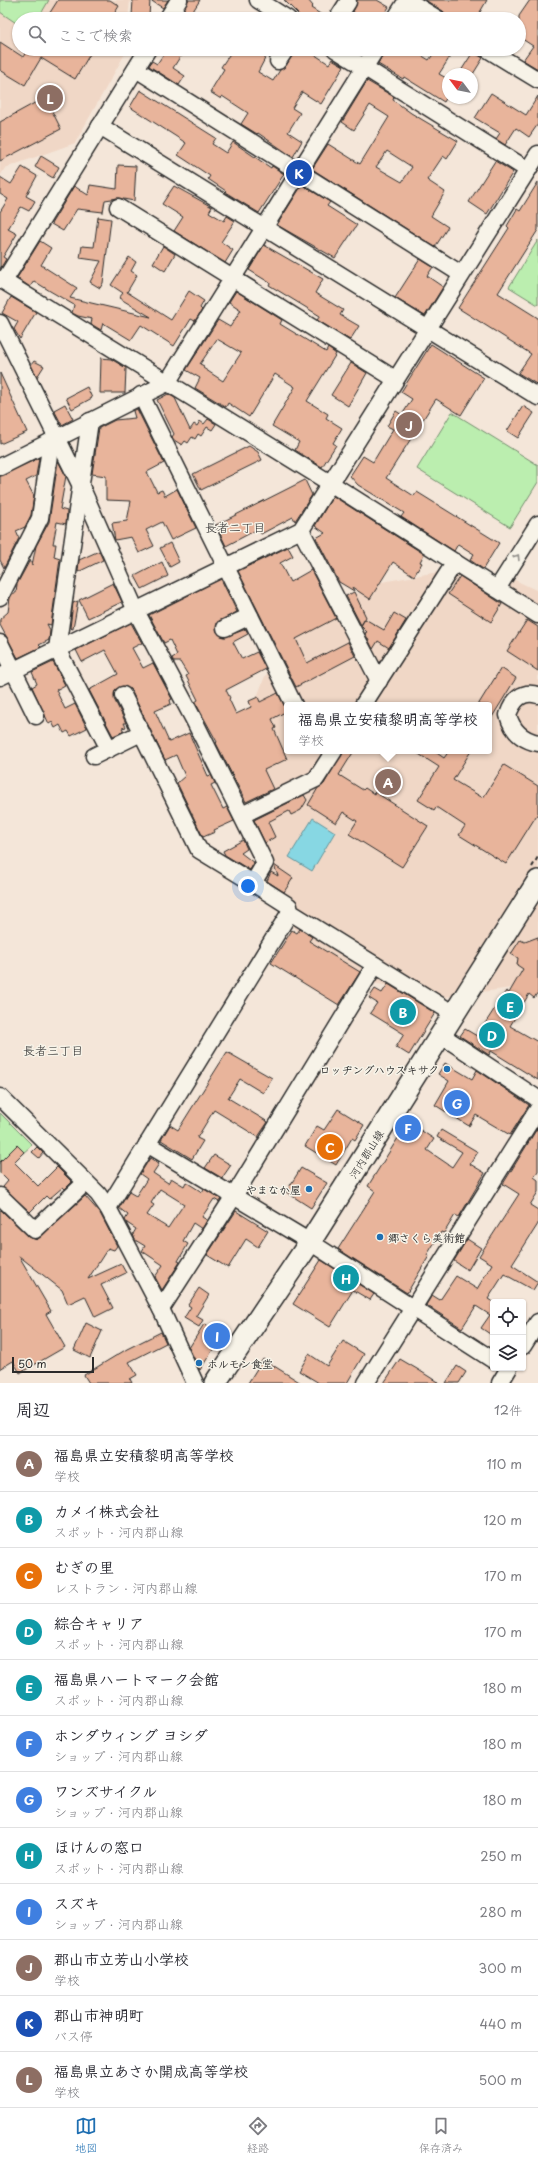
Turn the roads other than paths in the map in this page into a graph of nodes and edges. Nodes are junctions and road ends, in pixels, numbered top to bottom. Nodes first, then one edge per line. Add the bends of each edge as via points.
1 (179, 0) edge
2 (258, 0) edge
3 (407, 0) edge
4 (348, 2) dead end
5 (171, 12) edge
6 (277, 12) edge
7 (342, 12) edge
8 (399, 12) edge
9 (427, 12) edge
10 (144, 56) edge
11 (346, 56) edge
12 (371, 56) edge
13 (499, 56) edge
14 (364, 67) junction
15 (136, 69) junction
16 (538, 80) edge
17 (100, 126) junction
18 (538, 154) edge
19 (528, 170) junction
20 (299, 172) junction
21 (118, 207) dead end
22 (265, 227) junction
23 (461, 274) junction
24 (233, 278) junction
25 (2, 280) edge
26 (0, 323) edge
27 (426, 329) junction
28 (395, 379) junction
29 (167, 383) junction
30 (141, 395) junction
31 (538, 397) edge
32 (90, 421) junction
33 (54, 439) junction
34 (0, 467) edge
35 (330, 483) junction
36 (80, 484) junction
37 (538, 524) edge
38 (302, 530) junction
39 (454, 562) junction
40 (18, 563) junction
41 (226, 567) junction
42 (0, 572) edge
43 (496, 589) junction
44 (0, 597) edge
45 (136, 611) junction
46 (538, 615) edge
47 (250, 616) junction
48 (225, 628) dead end
49 (0, 643) edge
50 (56, 649) junction
51 (14, 670) junction
52 (0, 677) edge
53 (379, 681) junction
54 (123, 695) dead end
55 (538, 695) edge
56 (293, 702) edge
57 (365, 702) edge
58 (36, 716) dead end
59 (141, 733) junction
60 (538, 743) edge
61 (109, 749) junction
62 (318, 754) edge
63 (332, 754) edge
64 (94, 756) dead end
65 (324, 766) junction
66 (242, 815) junction
67 (538, 881) edge
68 (253, 883) junction
69 (290, 912) junction
70 (375, 965) junction
71 (454, 1014) junction
72 (441, 1035) junction
73 (0, 1097) edge
74 (538, 1099) edge
75 (538, 1109) edge
76 (147, 1144) junction
77 (85, 1183) junction
78 (0, 1196) edge
79 (234, 1196) junction
80 (108, 1208) junction
81 (310, 1242) junction
82 (413, 1307) junction
83 (161, 1309) junction
84 (538, 1322) edge
85 (526, 1341) edge
86 (490, 1358) edge
87 (195, 1383) edge
88 (215, 1383) edge
89 (366, 1383) edge

1 - 5 street
2 - 6 street
3 - 8 street
3 - 9 street
4 - 7 street
10 - 15 street
11 - 14 street
12 - 14 street
13 - 16 street
14 - 19 street
14 - 20 street
15 - 17 street
15 - 20 street
17 - 22 street
17 - 25 street
18 - 19 street
19 - 23 street
20 - 22 street
20 - 23 street
21 - 24 street
22 - 24 street
22 - 27 street
23 - 27 street
24 - 28 street
24 - 29 street
25 - 29 street
26 - 33 street
27 - 28 street
27 - 31 street
28 - 35 street
29 - 30 street
29 - 35 street
30 - 32 street
30 - 41 street
32 - 33 street
32 - 36 street
33 - 34 street
33 - 36 street
33 - 40 street via 40,518
35 - 38 street
35 - 39 street
36 - 45 street
36 - 50 street
43 -> 37 street
38 - 41 street
38 - 53 street
39 - 43 street
39 - 53 street
40 - 42 street
40 - 44 street
41 - 45 street
41 - 47 street
43 - 46 street
45 - 50 street
45 - 66 street
47 - 48 street
47 - 56 street
49 - 51 street
50 - 51 street
50 - 61 street
51 - 52 street
51 - 58 street
53 - 57 street
54 - 59 street
55 - 60 street via 530,693 521,696 514,701 508,715 513,729 521,736
59 - 61 street
59 - 68 street via 199,850
61 - 64 street
62 - 65 street
63 - 65 street
65 - 66 street via 316,780
66 - 68 street via 265,863
67 - 71 main road, 河内郡山線
68 - 69 street via 289,906
69 - 70 street
69 - 76 street
70 - 71 street
70 - 79 street
71 - 72 main road, 河内郡山線
72 - 74 street
72 - 81 main road, 河内郡山線
73 - 77 street
75 - 82 street
76 - 79 street
76 - 80 street
77 - 78 street via 35,1230
77 - 80 street via 98,1194
79 - 81 street
79 - 83 street
80 - 83 street
81 - 82 street
81 - 88 main road, 河内郡山線
82 - 86 street
82 - 89 street
83 - 87 street
84 - 85 street

